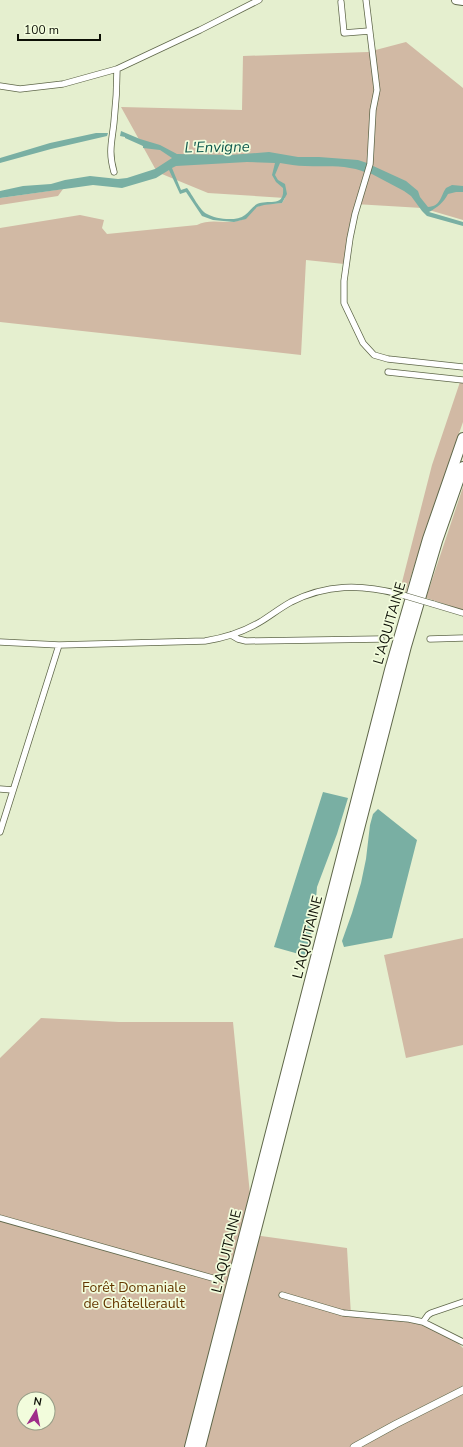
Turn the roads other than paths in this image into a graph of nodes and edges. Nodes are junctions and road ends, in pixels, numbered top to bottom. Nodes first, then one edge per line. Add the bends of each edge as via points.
1 (258, 0) edge
2 (366, 0) edge
3 (456, 0) edge
4 (463, 1) edge
5 (341, 2) dead end
6 (369, 31) junction
7 (117, 69) junction
8 (0, 86) edge
9 (114, 172) dead end
10 (463, 367) edge
11 (388, 372) dead end
12 (463, 380) edge
13 (463, 438) edge
14 (463, 467) edge
15 (463, 613) edge
16 (231, 635) junction
17 (463, 638) edge
18 (381, 639) dead end
19 (430, 639) dead end
20 (0, 642) edge
21 (58, 645) junction
22 (0, 789) edge
23 (13, 790) junction
24 (0, 832) edge
25 (0, 1218) edge
26 (216, 1279) dead end
27 (282, 1296) dead end
28 (463, 1302) edge
29 (423, 1322) junction
30 (463, 1342) edge
31 (463, 1390) edge
32 (190, 1447) edge
33 (200, 1447) edge
34 (354, 1447) edge

1 - 7 street
2 - 6 street
3 - 4 main road
5 - 6 street via 344,33
6 - 10 street via 377,86 373,110 372,148 368,174 353,223 343,291 344,303 368,350 381,358
7 - 8 street via 63,84 20,89
7 - 9 street via 110,148
11 - 12 street
13 - 32 highway, L'AQUITAINE via 428,539 396,650
14 - 33 highway, L'AQUITAINE via 435,548 408,640
15 - 16 street, bridge via 399,594 368,587 355,587 314,593
16 - 18 street via 246,641
16 - 21 street via 214,640 189,642
17 - 19 street
20 - 21 street
21 - 23 street
22 - 23 street
23 - 24 street
25 - 26 street
27 - 29 street via 342,1312
28 - 29 street via 431,1313
29 - 30 street
31 - 34 street

